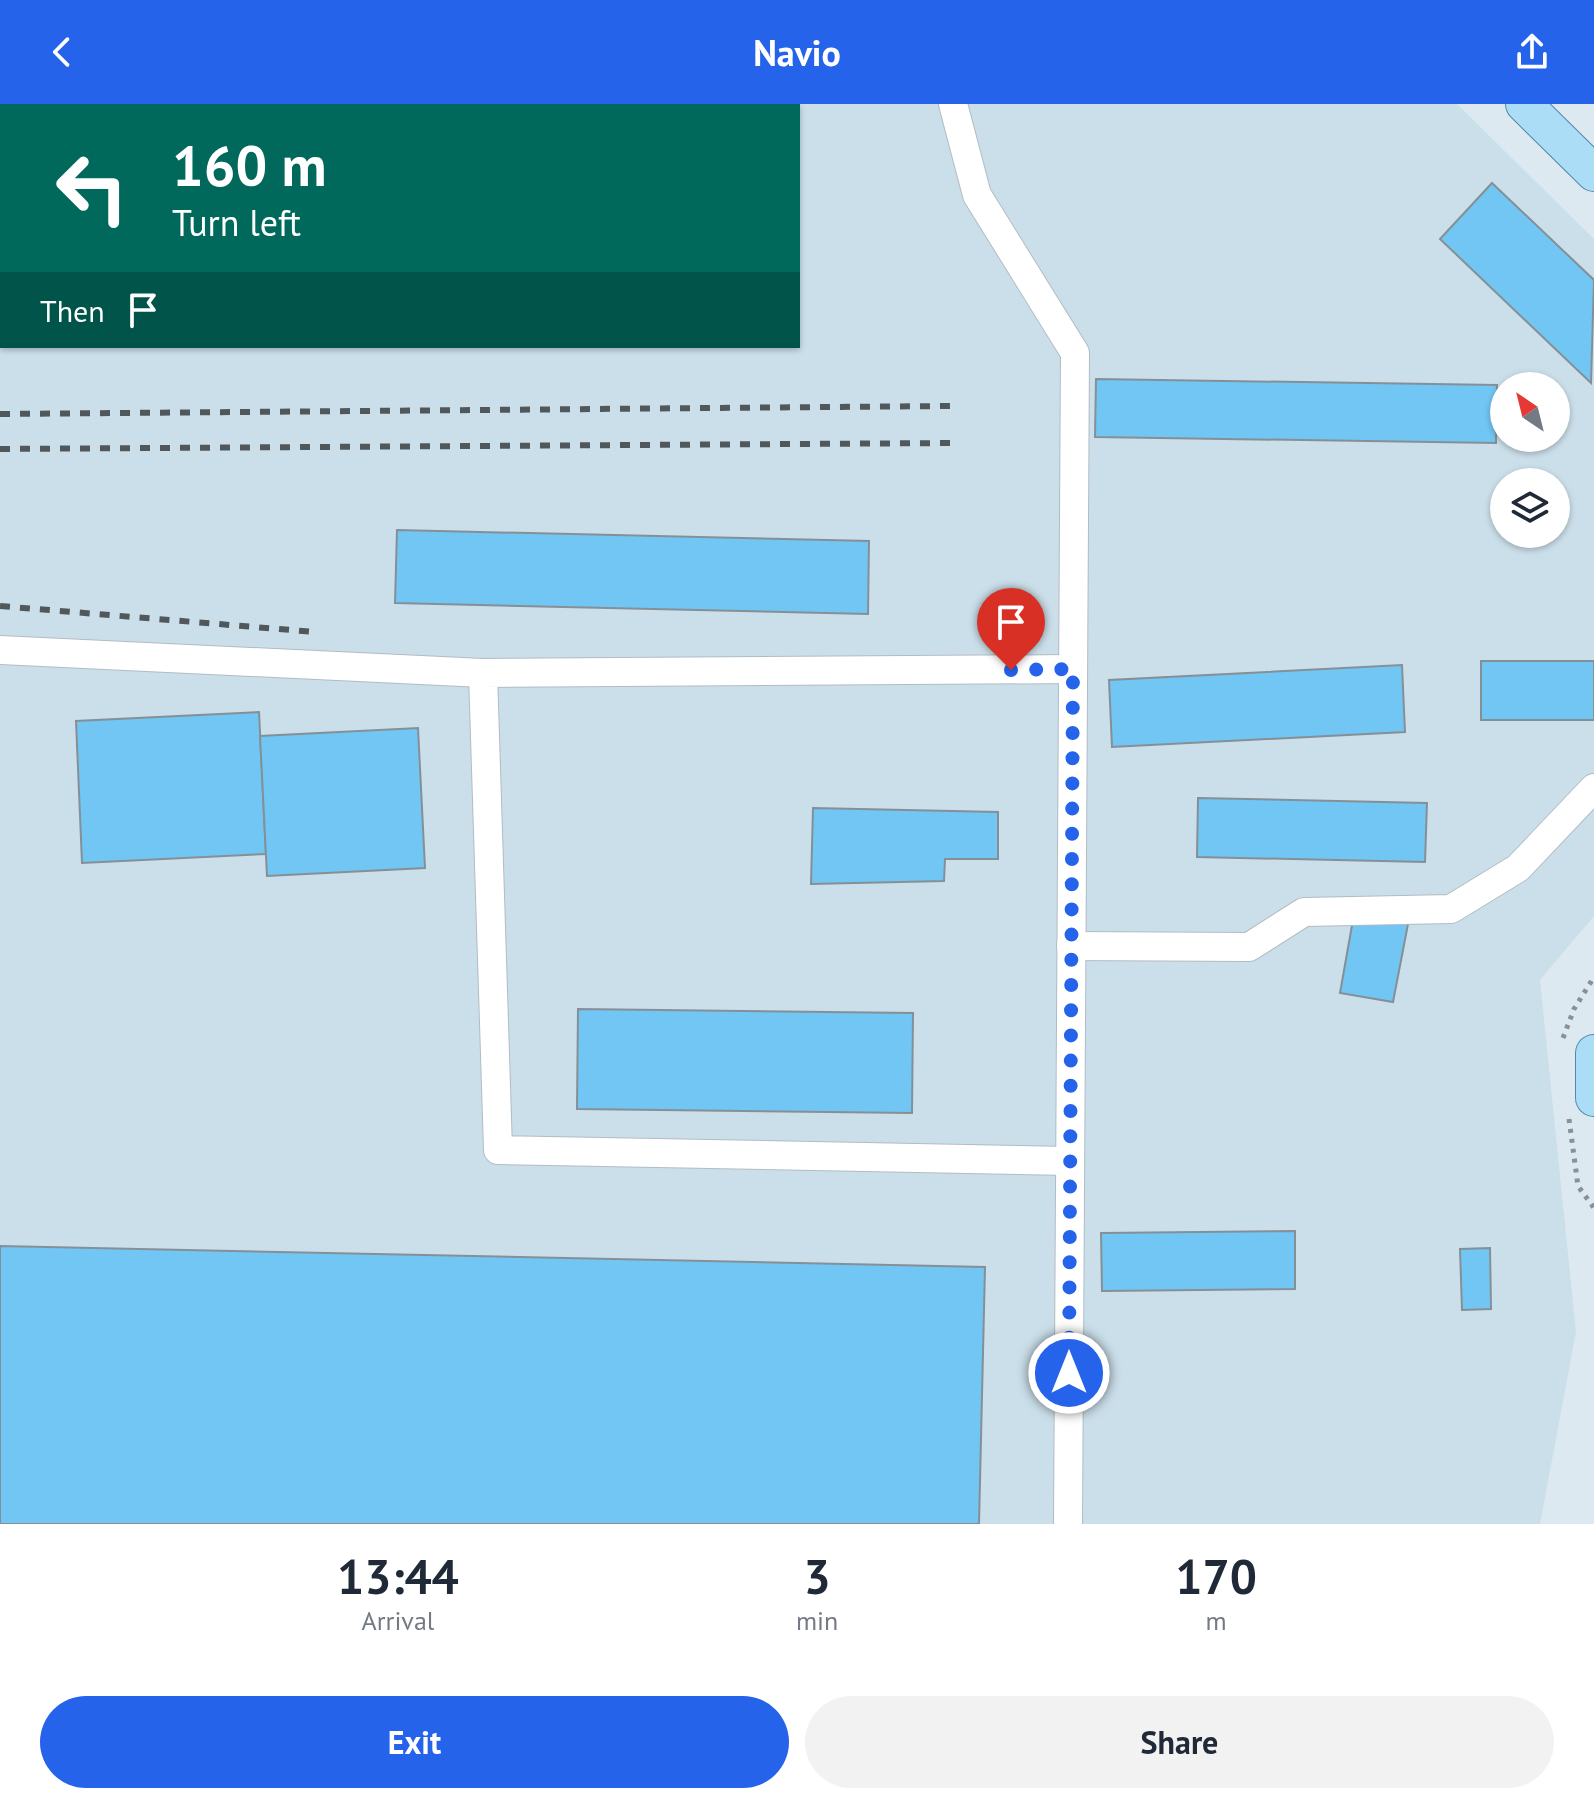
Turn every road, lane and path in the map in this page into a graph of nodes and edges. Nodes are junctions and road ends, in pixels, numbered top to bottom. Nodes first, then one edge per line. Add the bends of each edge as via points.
1 (953, 104) edge
2 (1524, 104) edge
3 (1594, 173) edge
4 (0, 650) edge
5 (1073, 669) junction
6 (483, 673) junction
7 (1594, 788) edge
8 (1071, 946) junction
9 (1594, 1053) edge
10 (1594, 1098) edge
11 (1070, 1161) junction
12 (1068, 1524) edge

1 - 5 lane via 977,195 1075,353
2 - 3 main road
4 - 6 lane
5 - 6 lane
5 - 8 lane
6 - 11 lane via 498,1150
7 - 8 lane via 1518,868 1451,909 1304,912 1249,947
8 - 11 lane
9 - 10 main road
11 - 12 lane

